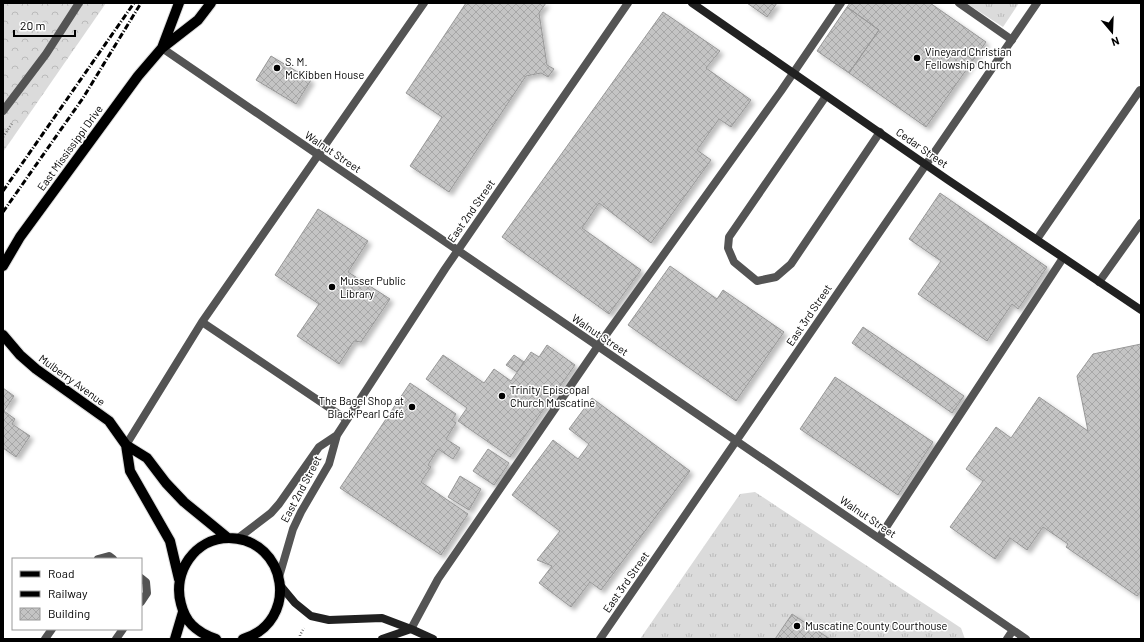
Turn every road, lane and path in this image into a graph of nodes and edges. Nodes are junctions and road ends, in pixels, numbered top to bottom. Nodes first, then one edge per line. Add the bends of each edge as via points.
1 (79, 3) edge
2 (179, 3) edge
3 (211, 3) edge
4 (424, 3) edge
5 (628, 3) edge
6 (692, 3) edge
7 (840, 3) edge
8 (959, 3) edge
9 (1037, 3) edge
10 (1012, 40) junction
11 (162, 48) junction
12 (793, 73) junction
13 (1141, 90) edge
14 (826, 96) junction
15 (3, 111) edge
16 (880, 132) junction
17 (318, 155) junction
18 (926, 164) junction
19 (1141, 223) edge
20 (1037, 240) junction
21 (458, 250) junction
22 (1063, 258) junction
23 (3, 266) edge
24 (1100, 282) junction
25 (1141, 310) edge
26 (202, 322) junction
27 (3, 335) edge
28 (598, 346) junction
29 (346, 419) junction
30 (337, 434) junction
31 (736, 441) junction
32 (126, 445) junction
33 (879, 538) junction
34 (232, 539) junction
35 (102, 558) edge
36 (112, 558) edge
37 (142, 579) edge
38 (179, 579) junction
39 (280, 581) junction
40 (142, 600) edge
41 (183, 612) junction
42 (306, 624) dead end
43 (411, 629) junction
44 (51, 630) edge
45 (122, 630) edge
46 (1013, 630) junction
47 (45, 639) edge
48 (116, 639) edge
49 (175, 639) edge
50 (216, 639) edge
51 (245, 639) edge
52 (300, 639) edge
53 (382, 639) edge
54 (433, 639) edge
55 (600, 639) edge
56 (1007, 639) edge
57 (1026, 639) edge

1 - 15 street via 46,54
2 - 11 main road, East Mississippi Drive
3 - 11 main road, East Mississippi Drive via 198,20
4 - 17 street
5 - 21 street, East 2nd Street
6 - 12 main road, Cedar Street
7 - 12 street
8 - 10 street
9 - 10 street, East 3rd Street
10 - 18 street, East 3rd Street
11 - 17 street, Walnut Street
11 - 23 main road, East Mississippi Drive via 128,89 20,238
12 - 14 main road, Cedar Street
12 - 28 street
13 - 20 street
14 - 16 main road, Cedar Street
14 - 16 street via 729,237 728,248 734,262 757,281 776,276 791,264
16 - 18 main road, Cedar Street
17 - 21 street, Walnut Street
17 - 26 street
18 - 20 main road, Cedar Street
18 - 31 street, East 3rd Street
19 - 24 street
20 - 22 main road, Cedar Street
21 - 28 street, Walnut Street
21 - 29 street, East 2nd Street
22 - 24 main road, Cedar Street
22 - 33 street
24 - 25 main road, Cedar Street
26 - 29 street
26 - 32 street
27 - 32 main road, Mulberry Avenue via 36,369 109,421
28 - 31 street, Walnut Street
28 - 43 street via 438,579
29 - 30 street, East 2nd Street
30 - 34 street, East 2nd Street via 319,447 271,513
30 - 39 street, East 2nd Street via 329,464 292,529
31 - 33 street, Walnut Street
31 - 55 street, East 3rd Street
32 - 34 main road, Mulberry Avenue via 147,458 184,502
32 - 38 main road, Mulberry Avenue via 130,471 170,541
33 - 46 street, Walnut Street
34 - 38 main road via 205,544 193,553 184,565
34 - 39 main road, Mulberry Avenue via 251,543 264,552 273,563
35 - 36 street
37 - 40 street via 146,582 147,593
38 - 41 main road via 178,596
39 - 43 main road via 295,603 311,616 329,620 382,618
39 - 51 main road via 280,599 268,624
41 - 49 main road
41 - 50 main road via 191,625
42 - 52 path
43 - 53 main road
43 - 54 main road
44 - 47 street
45 - 48 street
46 - 56 street
46 - 57 street, Walnut Street

